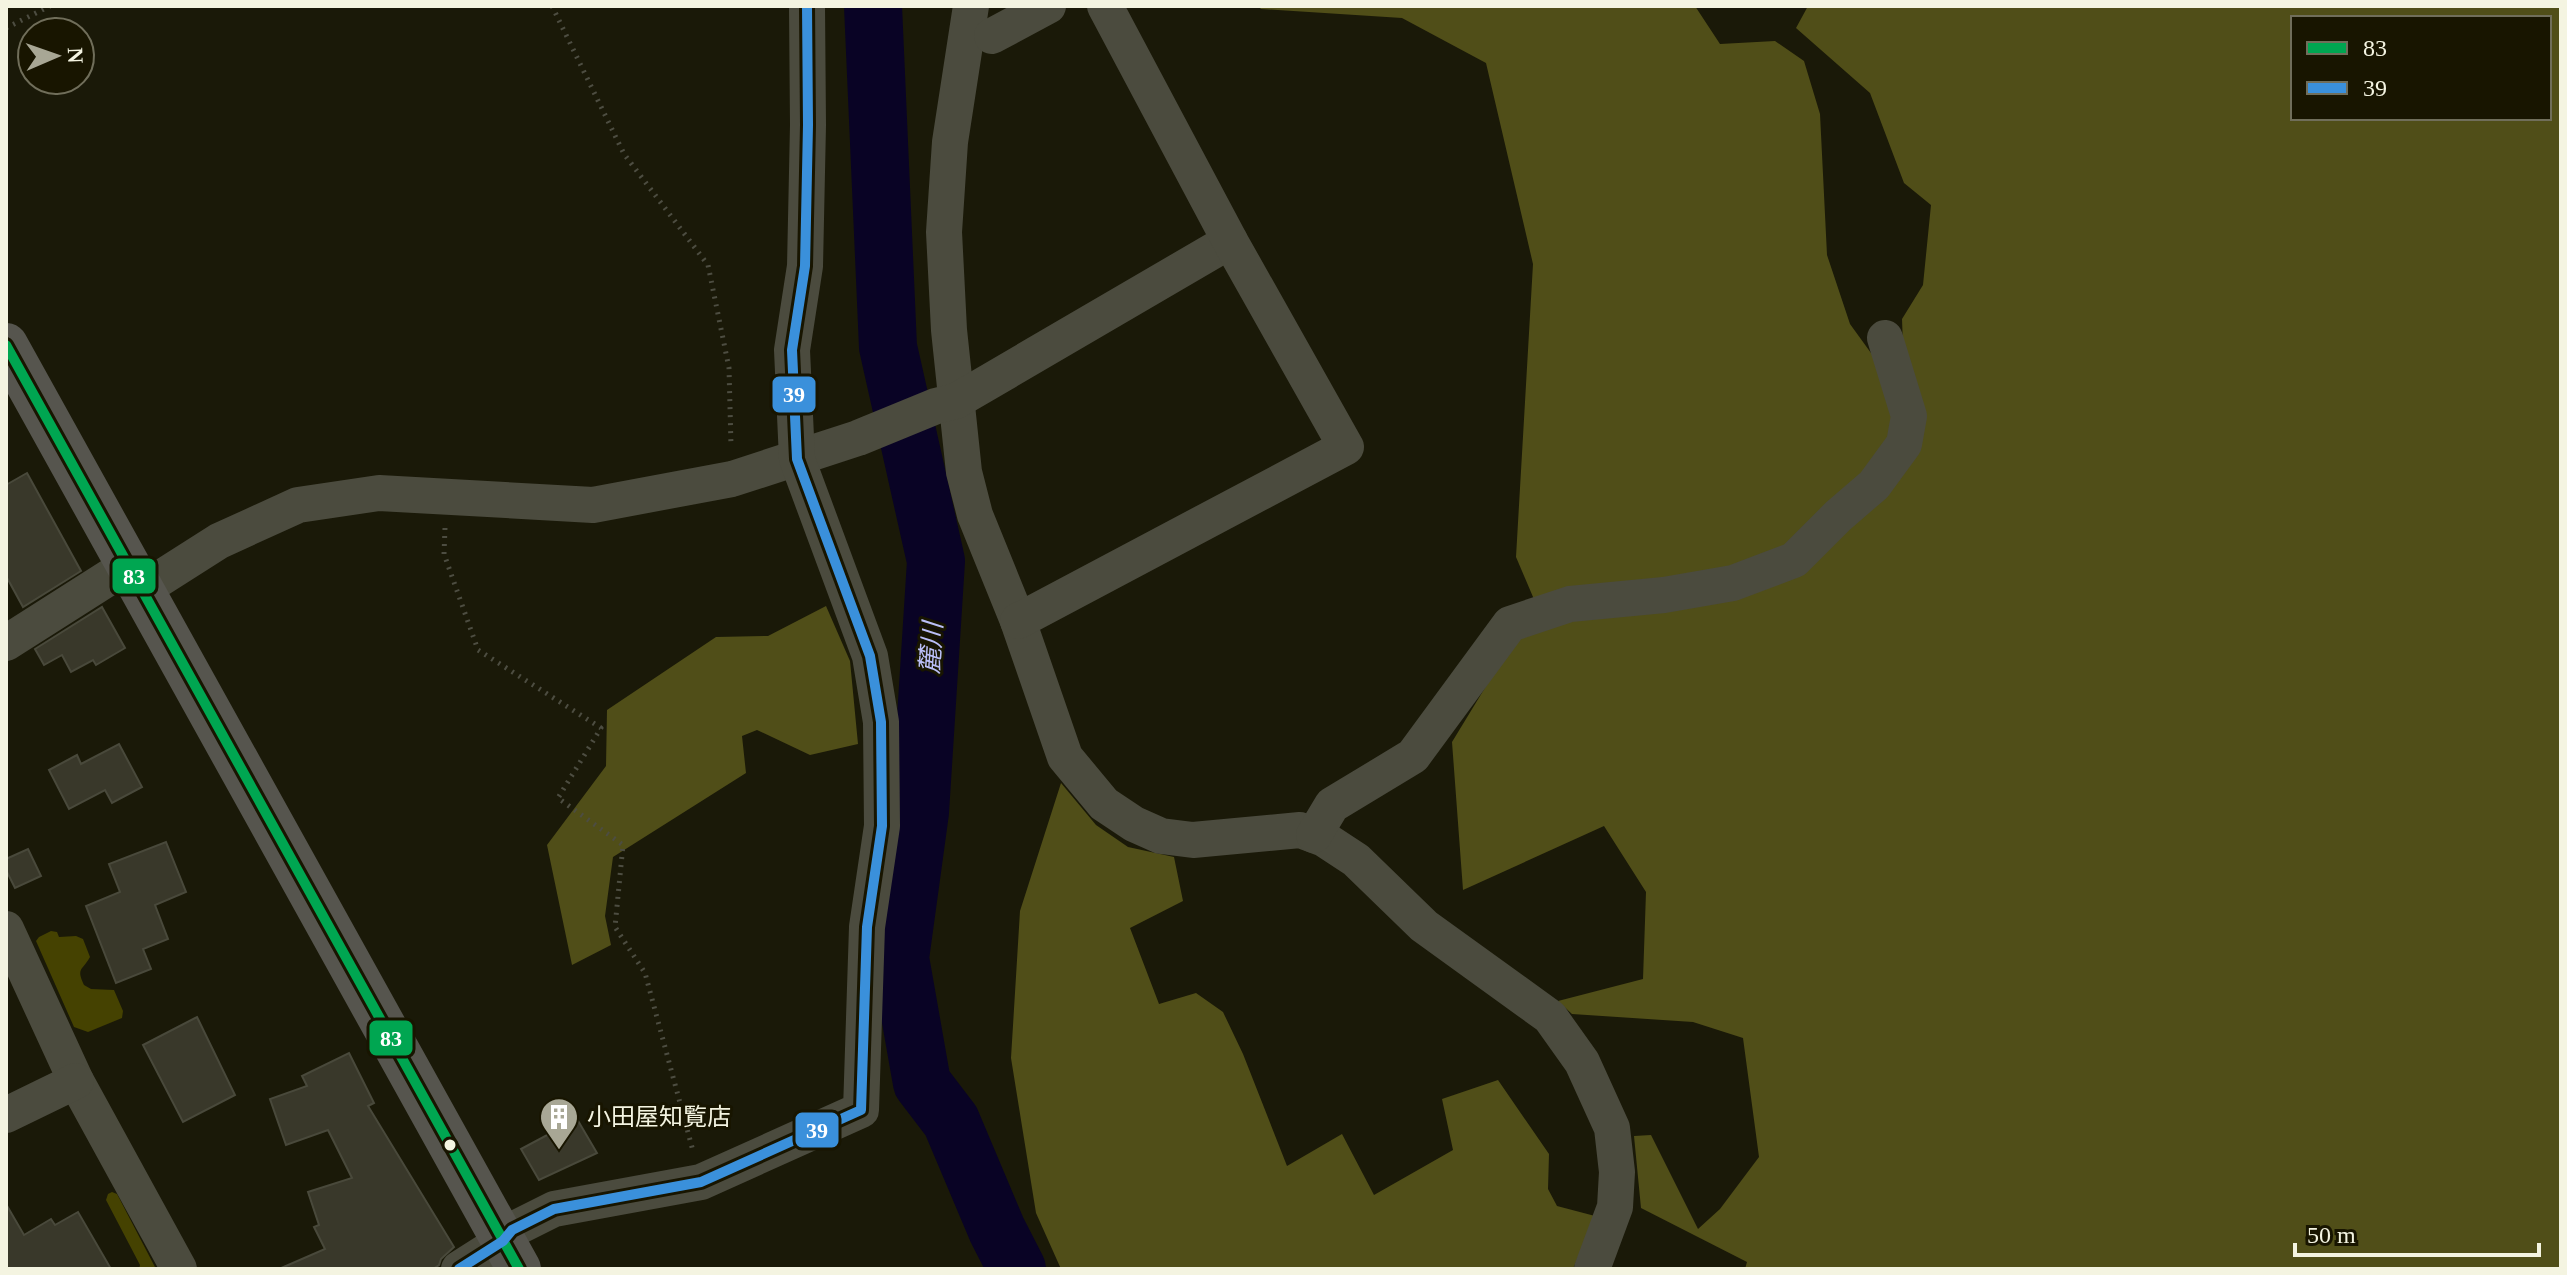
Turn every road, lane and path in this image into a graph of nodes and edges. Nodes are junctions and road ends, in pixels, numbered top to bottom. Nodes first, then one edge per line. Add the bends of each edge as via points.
1 (50, 6) edge
2 (552, 6) edge
3 (807, 6) edge
4 (971, 6) edge
5 (1048, 6) edge
6 (1105, 6) edge
7 (6, 28) edge
8 (992, 36) dead end
9 (1230, 241) junction
10 (1885, 338) dead end
11 (6, 345) edge
12 (946, 404) junction
13 (797, 459) junction
14 (732, 479) junction
15 (447, 495) junction
16 (135, 578) junction
17 (1018, 621) junction
18 (6, 643) edge
19 (1314, 835) junction
20 (6, 929) edge
21 (76, 1081) junction
22 (6, 1115) edge
23 (701, 1182) junction
24 (511, 1255) edge
25 (179, 1269) edge
26 (459, 1269) edge
27 (1592, 1269) edge

1 - 7 path
2 - 14 path via 624,154 708,265 729,368
3 - 13 street via 805,266 792,350
4 - 12 street via 950,142 944,232
5 - 8 street
6 - 9 street
9 - 12 street
9 - 17 street via 1346,447
10 - 19 street via 1909,416 1904,444 1874,485 1794,560 1733,583 1570,604 1510,624 1413,756 1332,805
11 - 16 main road
12 - 13 street
12 - 17 street via 975,515
13 - 14 street
13 - 23 street via 870,656 881,722 882,826 867,927 861,1110
14 - 15 street via 593,505
15 - 16 street via 379,493 298,505
15 - 23 path via 444,554 478,650 601,728 558,798 623,845 615,927 645,973
16 - 18 street
16 - 24 main road
17 - 19 street via 1065,757 1104,804 1161,836 1193,840 1300,830
19 - 27 street via 1356,860 1424,926 1550,1017 1582,1062 1612,1128 1617,1172 1615,1207
20 - 21 street
21 - 22 street
21 - 25 street
23 - 24 street via 554,1209 512,1230
24 - 26 street

